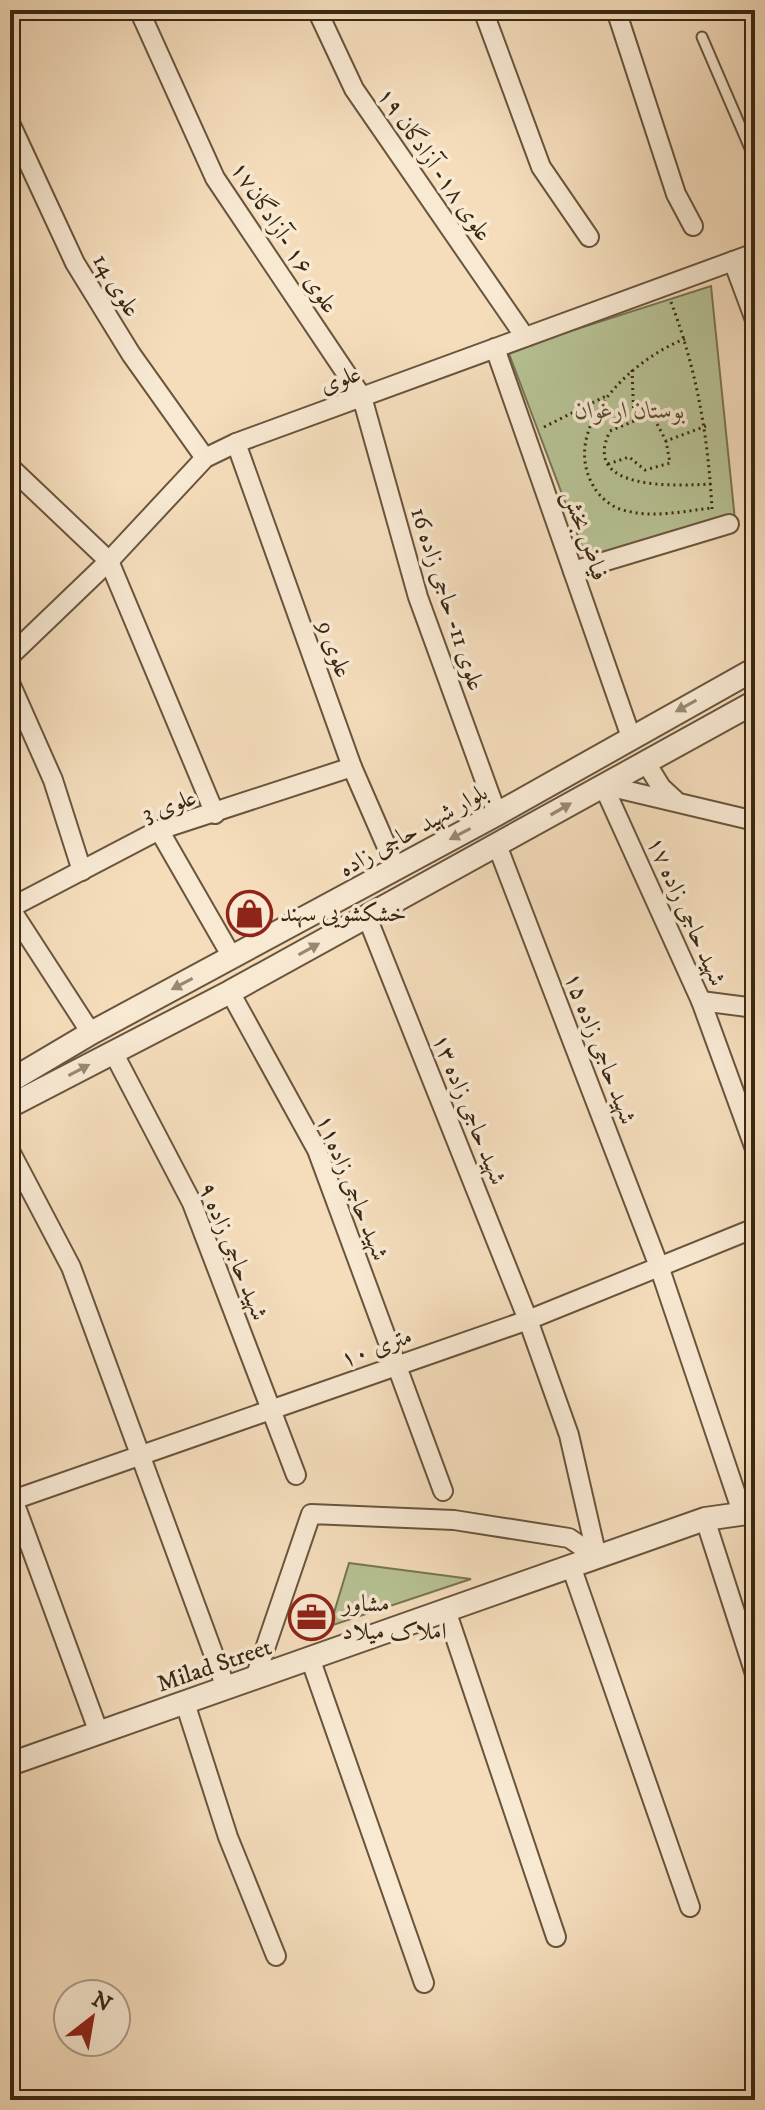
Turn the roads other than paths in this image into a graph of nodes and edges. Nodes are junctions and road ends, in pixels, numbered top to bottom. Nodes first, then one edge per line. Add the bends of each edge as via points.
1 (139, 10) edge
2 (317, 10) edge
3 (483, 10) edge
4 (616, 10) edge
5 (702, 37) dead end
6 (10, 123) edge
7 (755, 160) edge
8 (693, 226) dead end
9 (589, 237) dead end
10 (755, 253) edge
11 (733, 261) junction
12 (755, 320) edge
13 (525, 337) junction
14 (495, 348) junction
15 (362, 397) junction
16 (236, 443) junction
17 (205, 458) junction
18 (10, 467) edge
19 (721, 526) road end
20 (109, 561) junction
21 (573, 571) junction
22 (10, 656) edge
23 (755, 669) edge
24 (10, 683) edge
25 (755, 702) edge
26 (631, 737) junction
27 (645, 761) junction
28 (352, 767) junction
29 (603, 785) junction
30 (675, 800) junction
31 (215, 814) junction
32 (497, 814) junction
33 (755, 821) edge
34 (159, 830) junction
35 (497, 845) junction
36 (396, 868) junction
37 (82, 871) junction
38 (10, 908) edge
39 (367, 917) junction
40 (232, 957) junction
41 (230, 992) junction
42 (701, 1001) junction
43 (755, 1008) edge
44 (91, 1033) junction
45 (113, 1052) junction
46 (10, 1081) edge
47 (10, 1106) edge
48 (755, 1149) edge
49 (10, 1151) edge
50 (755, 1228) edge
51 (660, 1269) junction
52 (528, 1320) junction
53 (397, 1364) junction
54 (270, 1412) junction
55 (142, 1454) junction
56 (296, 1475) dead end
57 (443, 1491) dead end
58 (11, 1498) edge
59 (748, 1512) edge
60 (705, 1519) junction
61 (597, 1557) junction
62 (571, 1566) junction
63 (446, 1610) junction
64 (310, 1658) junction
65 (755, 1674) edge
66 (255, 1678) junction
67 (226, 1688) junction
68 (185, 1703) junction
69 (99, 1733) junction
70 (10, 1764) edge
71 (690, 1907) dead end
72 (556, 1937) dead end
73 (276, 1956) dead end
74 (424, 1983) dead end

1 - 15 street, علوی ۱۶ -آزادگان۱۷ via 215,178
2 - 13 street, علوی ۱٨- آزادگان ۱۹ via 354,89
3 - 9 street via 541,167
4 - 8 street via 676,194
5 - 7 lane
6 - 17 street, علوی 14 via 75,263
10 - 11 street, علوی
11 - 12 street
11 - 13 street, علوی
13 - 14 street, علوی
14 - 15 street, علوی
14 - 21 street, فیاض بخش
15 - 16 street, علوی
15 - 32 street, علوی 11- حاجی زاده 16 via 418,597
16 - 17 street, علوی
16 - 28 street, علوی 9
17 - 20 street, علوی
18 - 20 street
19 - 21 street
20 - 22 street, علوی
20 - 31 street
21 - 26 street, فیاض بخش
23 -> 26 street, بلوار شهید حاجی زاده
24 - 37 street via 53,780
25 - 27 street
26 - 27 street
26 - 32 street, بلوار شهید حاجی زاده
27 - 29 street
27 - 30 street
28 - 31 street, علوی 3
28 - 36 street, علوی 9
29 - 30 street
35 -> 29 street
29 - 42 street, شهید حاجی زاده ۱۷
30 - 33 street
31 - 34 street, علوی 3
32 -> 36 street, بلوار شهید حاجی زاده
34 - 37 street, علوی 3
34 - 40 street
35 - 39 street
35 - 51 street, شهید حاجی زاده ۱۵
36 - 40 street, بلوار شهید حاجی زاده
37 - 38 street, علوی 3
38 - 44 street
41 -> 39 street
39 - 52 street, شهید حاجی زاده ۱۳
40 -> 44 street, بلوار شهید حاجی زاده
41 - 45 street
41 - 53 street, شهید حاجی زاده۱۱ via 317,1150
42 - 43 street
42 - 48 street, شهید حاجی زاده ۱۷
44 - 46 street, بلوار شهید حاجی زاده
47 -> 45 street
45 - 54 street, شهید حاجی زاده ۹ via 192,1203
49 - 55 street via 71,1267
50 - 51 street, ۱۰ متری
51 - 52 street, ۱۰ متری
51 - 59 street, شهید حاجی زاده ۱۵
52 - 53 street, ۱۰ متری
52 - 61 street, شهید حاجی زاده ۱۳ via 569,1435
53 - 54 street, ۱۰ متری
53 - 57 street, شهید حاجی زاده۱۱
54 - 55 street, ۱۰ متری
54 - 56 street, شهید حاجی زاده ۹
55 - 58 street, ۱۰ متری
55 - 67 street
58 - 69 street
59 - 60 street, Milad Street
60 - 61 street, Milad Street
60 - 65 street
61 - 62 street, Milad Street
61 - 66 street via 569,1538 554,1535 454,1520 311,1514
62 - 63 street, Milad Street
62 - 71 street
63 - 64 street, Milad Street
63 - 72 street
64 - 66 street, Milad Street
64 - 74 street
66 - 67 street, Milad Street
67 - 68 street, Milad Street
68 - 69 street, Milad Street
68 - 73 street via 228,1837
69 - 70 street, Milad Street

